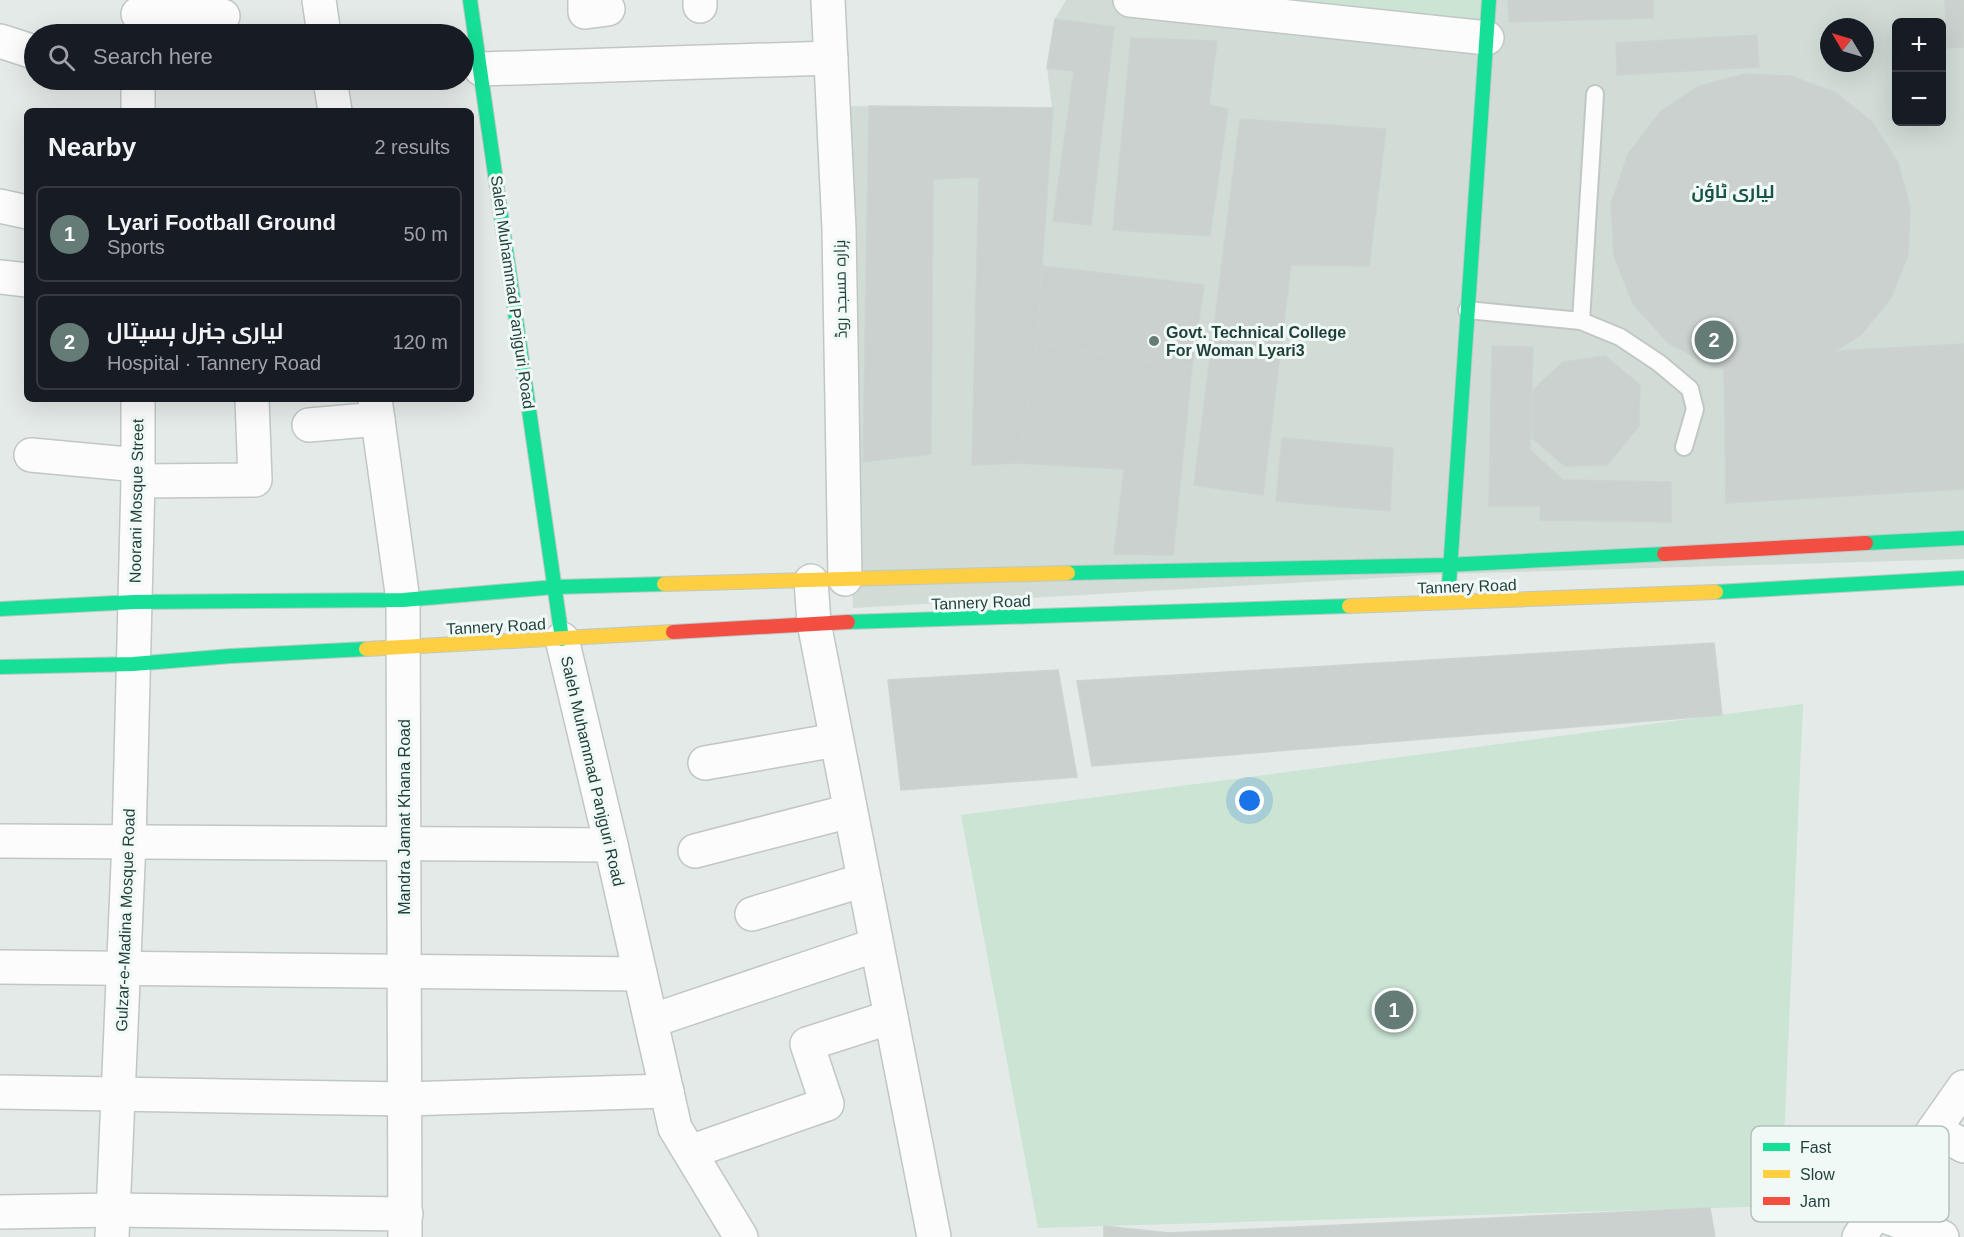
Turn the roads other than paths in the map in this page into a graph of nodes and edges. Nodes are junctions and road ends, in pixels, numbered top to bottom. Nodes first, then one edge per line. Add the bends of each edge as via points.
1 (319, 0) edge
2 (828, 0) edge
3 (1130, 0) edge
4 (1489, 0) edge
5 (477, 3) edge
6 (138, 16) edge
7 (223, 16) dead end
8 (323, 24) edge
9 (1487, 38) junction
10 (0, 41) edge
11 (24, 49) edge
12 (831, 58) junction
13 (481, 69) junction
14 (138, 90) edge
15 (332, 90) edge
16 (1595, 94) dead end
17 (138, 108) edge
18 (335, 108) edge
19 (0, 206) edge
20 (24, 211) edge
21 (0, 278) edge
22 (24, 280) edge
23 (1467, 309) junction
24 (1581, 321) junction
25 (138, 402) edge
26 (252, 402) edge
27 (376, 409) edge
28 (309, 425) dead end
29 (1684, 447) dead end
30 (31, 455) dead end
31 (138, 473) junction
32 (1964, 538) edge
33 (1449, 565) junction
34 (1964, 578) edge
35 (845, 579) junction
36 (811, 581) junction
37 (555, 587) junction
38 (404, 600) junction
39 (134, 602) junction
40 (1449, 603) junction
41 (0, 609) edge
42 (814, 623) junction
43 (562, 639) junction
44 (403, 647) junction
45 (133, 664) junction
46 (0, 666) edge
47 (836, 740) junction
48 (705, 763) dead end
49 (850, 811) junction
50 (0, 841) edge
51 (129, 841) junction
52 (611, 844) junction
53 (404, 845) junction
54 (695, 851) dead end
55 (864, 880) junction
56 (752, 914) dead end
57 (876, 945) junction
58 (0, 967) edge
59 (124, 969) junction
60 (405, 972) junction
61 (640, 974) junction
62 (891, 1017) junction
63 (651, 1021) junction
64 (1964, 1087) edge
65 (667, 1091) junction
66 (0, 1092) edge
67 (117, 1094) junction
68 (406, 1099) junction
69 (1937, 1126) edge
70 (1949, 1138) edge
71 (1964, 1146) edge
72 (690, 1152) junction
73 (0, 1212) edge
74 (112, 1223) edge
75 (1867, 1225) edge
76 (406, 1226) edge
77 (741, 1237) edge
78 (934, 1237) edge
79 (1942, 1237) edge

1 - 8 street
2 - 12 street, ہزارہ مسجد روڈ
3 - 9 street
4 - 9 main road
5 - 13 main road, Saleh Muhammad Panjguri Road
6 - 7 street
9 - 23 main road
10 - 11 street
12 - 13 street
12 - 35 street, ہزارہ مسجد روڈ via 839,229
13 - 37 main road, Saleh Muhammad Panjguri Road
14 - 17 street
15 - 18 street
16 - 24 lane
19 - 20 street
21 - 22 street
23 - 24 lane
23 - 33 main road
24 - 29 lane via 1620,337 1690,389 1695,409
25 - 31 street, Noorani Mosque Street
26 - 31 street via 255,480
27 - 28 street
27 - 38 street, Mandra Jamat Khana Road
30 - 31 street
31 - 39 street, Noorani Mosque Street
32 - 33 main road, Tannery Road
33 - 35 main road, Tannery Road
33 - 40 main road
34 - 40 main road, Tannery Road
35 - 36 main road, Tannery Road
36 - 37 main road, Tannery Road
36 - 42 street
37 - 38 main road, Tannery Road
37 - 43 main road, Saleh Muhammad Panjguri Road
38 - 39 main road, Tannery Road
38 - 44 street, Mandra Jamat Khana Road
39 - 41 main road, Tannery Road
39 - 45 street, Gulzar-e-Madina Mosque Road
40 - 42 main road, Tannery Road
42 - 43 main road, Tannery Road
42 - 47 street
43 - 44 main road, Tannery Road
43 - 52 street, Saleh Muhammad Panjguri Road
44 - 45 main road, Tannery Road
44 - 53 street, Mandra Jamat Khana Road
45 - 46 main road, Tannery Road
45 - 51 street, Gulzar-e-Madina Mosque Road
47 - 48 street
47 - 49 street
49 - 54 street
49 - 55 street
50 - 51 street
51 - 53 street
51 - 59 street, Gulzar-e-Madina Mosque Road
52 - 53 street
52 - 61 street, Saleh Muhammad Panjguri Road
53 - 60 street, Mandra Jamat Khana Road
55 - 56 street
55 - 57 street
57 - 62 street
57 - 63 street
58 - 59 street
59 - 60 street
59 - 67 street, Gulzar-e-Madina Mosque Road
60 - 61 street
60 - 68 street, Mandra Jamat Khana Road
61 - 63 street, Saleh Muhammad Panjguri Road
62 - 72 street via 807,1044 827,1104
62 - 78 street
63 - 65 street, Saleh Muhammad Panjguri Road
64 - 69 street
65 - 68 street
65 - 72 street, Saleh Muhammad Panjguri Road via 675,1128
66 - 67 street
67 - 68 street
67 - 74 street, Gulzar-e-Madina Mosque Road
68 - 76 street, Mandra Jamat Khana Road
70 - 71 street
72 - 77 street, Saleh Muhammad Panjguri Road
73 - 74 street
74 - 76 street
75 - 79 street

